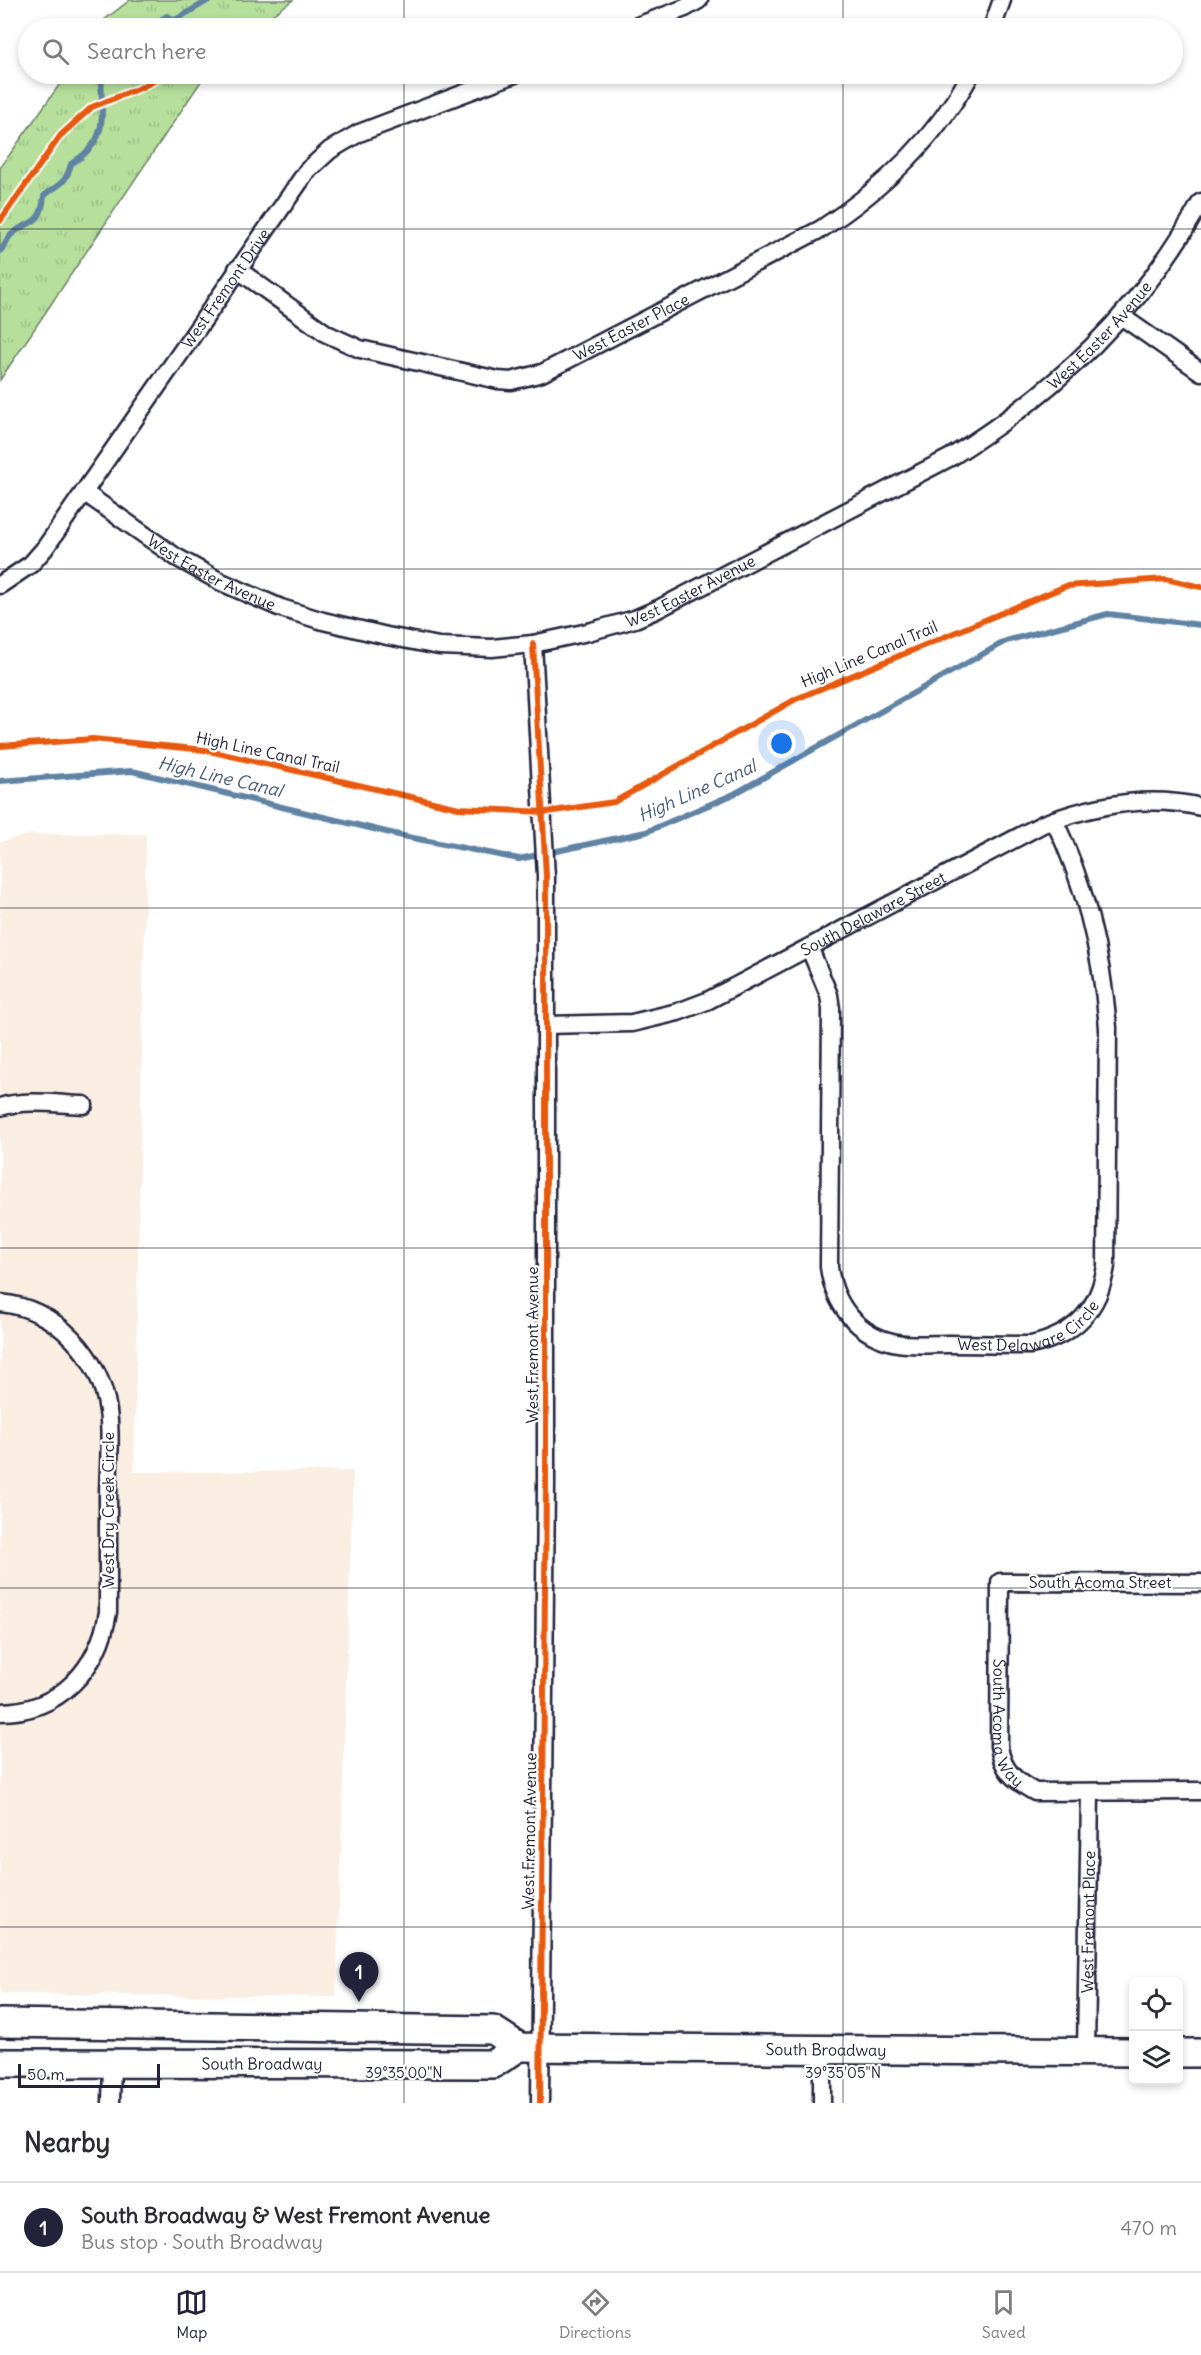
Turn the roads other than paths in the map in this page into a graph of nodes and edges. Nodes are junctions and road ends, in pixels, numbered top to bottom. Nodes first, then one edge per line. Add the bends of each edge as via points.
1 (699, 0) edge
2 (1002, 0) edge
3 (658, 18) edge
4 (996, 18) edge
5 (489, 84) edge
6 (965, 84) edge
7 (1201, 202) edge
8 (237, 269) junction
9 (1121, 316) junction
10 (1201, 372) edge
11 (85, 493) junction
12 (0, 585) edge
13 (533, 644) junction
14 (1201, 807) edge
15 (1054, 820) junction
16 (810, 949) junction
17 (546, 1025) junction
18 (84, 1106) dead end
19 (0, 1107) edge
20 (0, 1303) edge
21 (1000, 1582) joint
22 (1201, 1583) edge
23 (0, 1712) edge
24 (1201, 1791) edge
25 (1090, 1792) junction
26 (0, 2024) edge
27 (529, 2047) junction
28 (822, 2050) junction
29 (1086, 2052) junction
30 (1129, 2052) edge
31 (1183, 2053) edge
32 (1201, 2053) edge
33 (112, 2062) junction
34 (0, 2063) edge
35 (111, 2103) edge
36 (540, 2103) edge
37 (822, 2103) edge

1 - 3 street
2 - 4 street
5 - 8 street, West Fremont Drive via 359,133 330,150 307,171
6 - 8 street, West Easter Place via 922,144 894,174 844,214 527,378 498,380 360,348 327,334
7 - 9 street, West Easter Avenue via 1144,289
8 - 11 street, West Fremont Drive
9 - 10 street
9 - 13 street, West Easter Avenue via 1059,380 951,457 636,619
11 - 12 street, West Fremont Drive via 31,564
11 - 13 street, West Easter Avenue via 176,557 281,608 439,646 492,648
13 - 17 street, West Fremont Avenue via 546,876
14 - 15 street, South Delaware Street via 1156,801 1125,802
15 - 16 street, South Delaware Street
15 - 16 street, West Delaware Circle via 1082,890 1105,991 1107,1254 1104,1284 1094,1305 1073,1328 1050,1341 1031,1345 898,1343 861,1328 840,1304 829,1267 831,1009
16 - 17 street, South Delaware Street via 678,1012 632,1023
17 - 27 street, West Fremont Avenue via 546,1484
18 - 19 street via 34,1102
20 - 23 street, West Dry Creek Circle via 32,1311 75,1341 90,1360 105,1395 109,1440 108,1612 101,1644 82,1674 64,1691 30,1707
21 - 22 street, South Acoma Street
21 - 25 street, South Acoma Way via 1000,1758 1015,1780 1035,1792
24 - 25 street, South Acoma Way
25 - 29 street, West Fremont Place
26 - 27 main road via 493,2031
27 - 28 main road, South Broadway
27 - 33 main road, South Broadway via 493,2064
27 - 36 street, West Fremont Avenue
28 - 29 main road, South Broadway
28 - 37 street
29 - 30 main road, South Broadway
31 - 32 main road
33 - 34 main road, South Broadway
33 - 35 street

